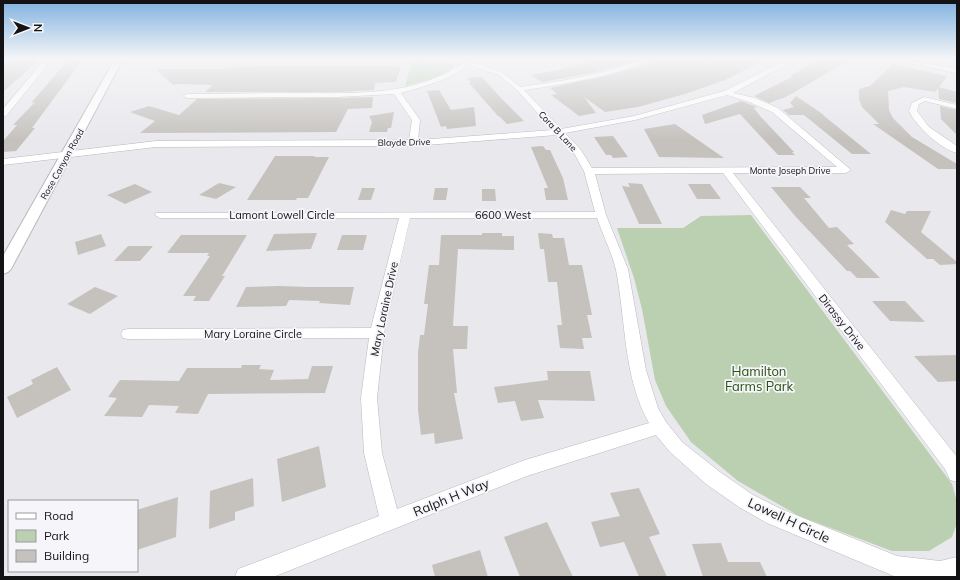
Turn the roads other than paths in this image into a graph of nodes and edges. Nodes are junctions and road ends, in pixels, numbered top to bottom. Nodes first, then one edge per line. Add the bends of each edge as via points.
1 (27, 86) edge
2 (104, 86) edge
3 (419, 86) edge
4 (515, 86) edge
5 (539, 86) edge
6 (740, 86) edge
7 (519, 89) junction
8 (396, 92) junction
9 (727, 93) junction
10 (187, 96) dead end
11 (957, 107) edge
12 (3, 114) edge
13 (559, 132) junction
14 (413, 143) junction
15 (957, 150) edge
16 (67, 154) junction
17 (3, 162) edge
18 (725, 170) junction
19 (589, 171) junction
20 (160, 216) dead end
21 (405, 216) junction
22 (601, 216) junction
23 (3, 269) edge
24 (377, 333) junction
25 (128, 334) dead end
26 (660, 427) junction
27 (957, 474) edge
28 (390, 521) junction
29 (949, 570) edge
30 (246, 577) edge

1 - 12 street
2 - 16 street, Rose Canyon Road
3 - 8 street
4 - 7 street, Cora B Lane
5 - 7 street
6 - 9 street, Blayde Drive
7 - 13 street, Cora B Lane
8 - 10 street
8 - 14 street via 416,120
9 - 13 street, Blayde Drive via 634,118
9 - 18 street, Monte Joseph Drive via 775,110 846,170
11 - 15 street via 924,99 916,103 913,111 923,126
13 - 14 street, Blayde Drive
13 - 19 street, Cora B Lane via 578,152
14 - 16 street, Blayde Drive via 156,144
16 - 17 street, Blayde Drive
16 - 23 street, Rose Canyon Road
18 - 19 street, Monte Joseph Drive
18 - 27 street, Dirassy Drive
19 - 22 street, Cora B Lane
20 - 21 street, Lamont Lowell Circle
21 - 22 street, 6600 West
21 - 24 street, Mary Loraine Drive
22 - 26 street, Cora B Lane via 622,269 638,370 650,410
24 - 25 street, Mary Loraine Circle
24 - 28 street, Mary Loraine Drive via 368,398 373,453
26 - 28 street, Ralph H Way via 525,468
26 - 29 street, Lowell H Circle via 676,447 713,478 746,501 774,516 897,567
28 - 30 street, Ralph H Way

